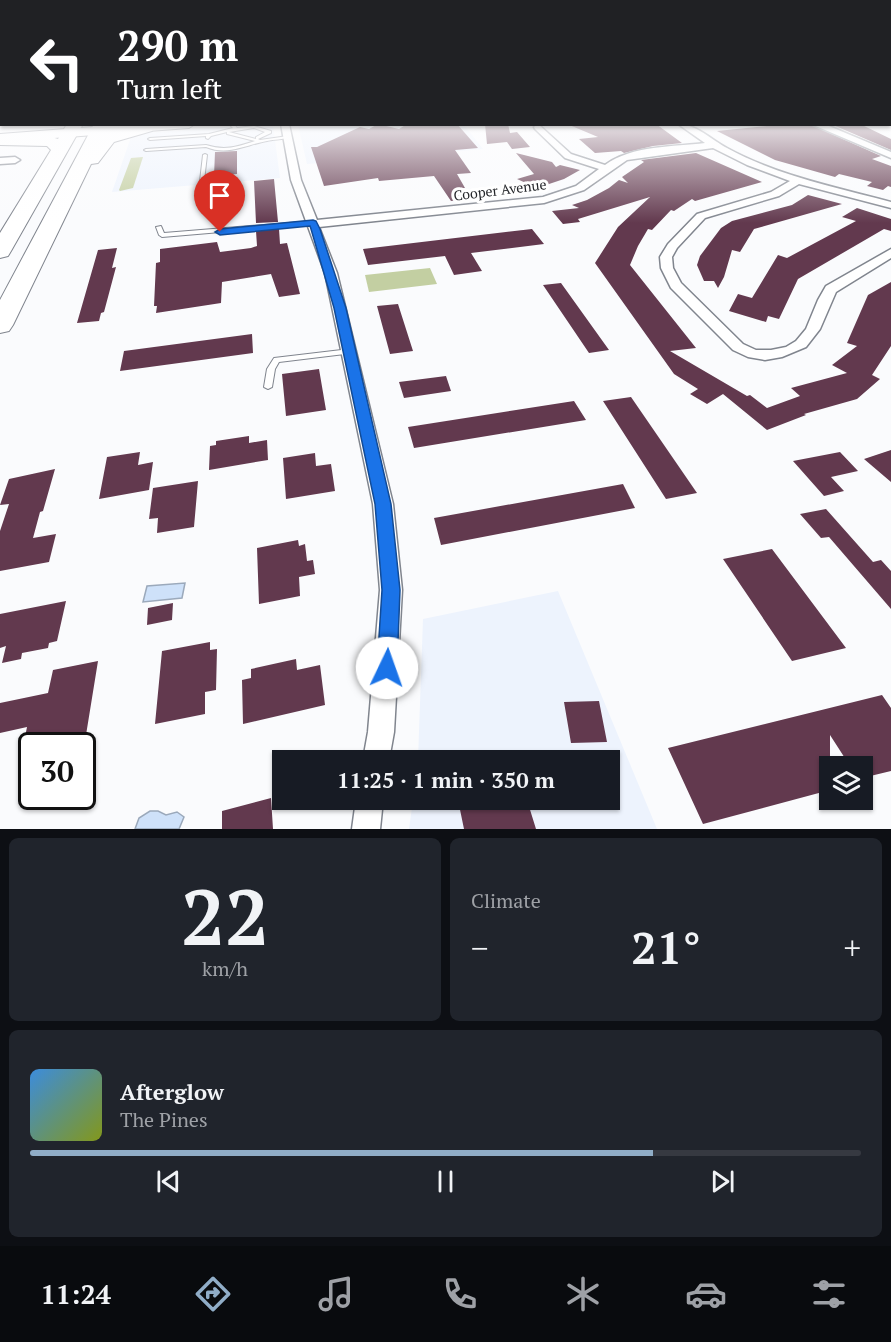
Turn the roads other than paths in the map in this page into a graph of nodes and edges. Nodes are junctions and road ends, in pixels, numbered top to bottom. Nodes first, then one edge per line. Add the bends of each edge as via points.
1 (57, 146) edge
2 (62, 146) edge
3 (76, 146) edge
4 (89, 146) edge
5 (100, 146) edge
6 (206, 146) joint
7 (247, 146) edge
8 (290, 146) edge
9 (557, 146) edge
10 (708, 146) edge
11 (714, 146) edge
12 (868, 146) edge
13 (236, 147) dead end
14 (182, 148) joint
15 (146, 150) dead end
16 (228, 150) junction
17 (60, 151) junction
18 (205, 155) dead end
19 (891, 155) edge
20 (15, 160) dead end
21 (0, 161) edge
22 (606, 168) junction
23 (798, 180) junction
24 (202, 181) dead end
25 (69, 191) junction
26 (891, 206) edge
27 (313, 224) junction
28 (159, 227) dead end
29 (41, 244) junction
30 (0, 251) edge
31 (891, 253) edge
32 (0, 326) edge
33 (350, 351) junction
34 (268, 387) dead end
35 (378, 750) edge
36 (369, 810) edge
37 (366, 829) edge

1 - 17 highway
2 - 17 highway
3 - 29 highway
4 - 25 highway
5 - 25 highway via 84,177
6 - 14 lane
6 - 16 lane
7 - 16 lane
8 - 27 street via 296,180
9 - 22 street via 568,156
10 - 22 street, Cooper Avenue via 634,155
11 - 23 street
12 - 19 street
13 - 16 lane
14 - 15 lane
17 - 30 highway
18 - 24 lane
20 - 21 street
22 - 27 street, Cooper Avenue via 580,188 544,200
23 - 26 street
23 - 31 street via 775,194 701,216 666,257 676,285 732,344 750,358 802,345 831,289
25 - 29 highway
27 - 28 lane via 162,235
27 - 33 street via 331,273
29 - 32 highway
33 - 34 lane via 277,360
33 - 35 street via 383,504 390,571 387,668
36 - 37 street

